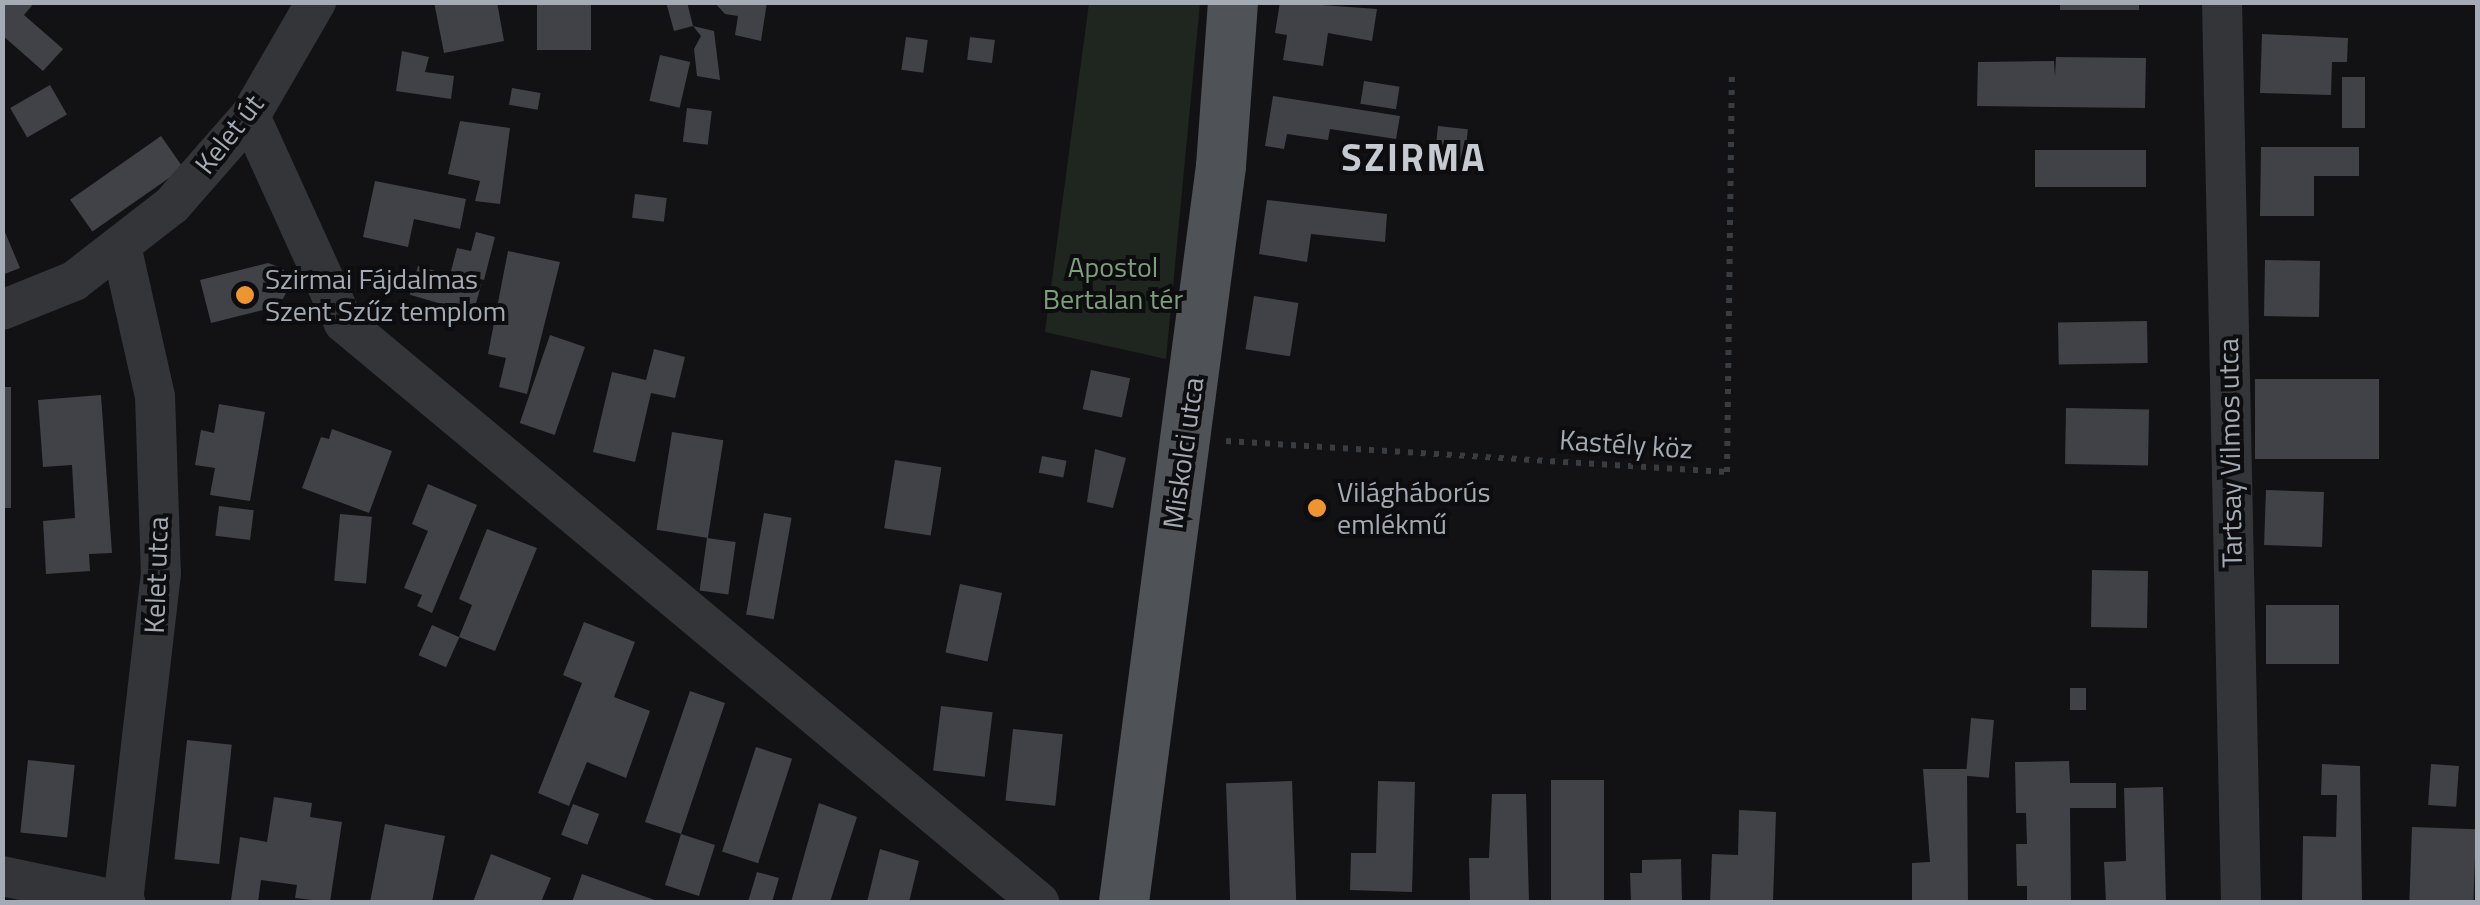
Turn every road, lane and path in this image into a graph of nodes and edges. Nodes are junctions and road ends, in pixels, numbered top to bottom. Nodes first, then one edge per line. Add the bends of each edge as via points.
1 (316, 2) edge
2 (1232, 2) edge
3 (2222, 2) edge
4 (1732, 75) dead end
5 (250, 116) junction
6 (122, 250) junction
7 (2, 310) edge
8 (1185, 438) junction
9 (2, 876) edge
10 (124, 902) edge
11 (1039, 902) edge
12 (1124, 902) edge
13 (2241, 902) edge

1 - 5 street, Kelet út
2 - 8 main road, Miskolci utca via 1221,166
3 - 13 street, Tartsay Vilmos utca
4 - 8 path, Kastély köz via 1727,472
5 - 6 street, Kelet út via 172,205
5 - 11 street via 344,322
6 - 7 street, Kelet út via 74,281
6 - 10 street, Kelet utca via 155,396 161,574
8 - 12 main road, Miskolci utca
9 - 10 street

